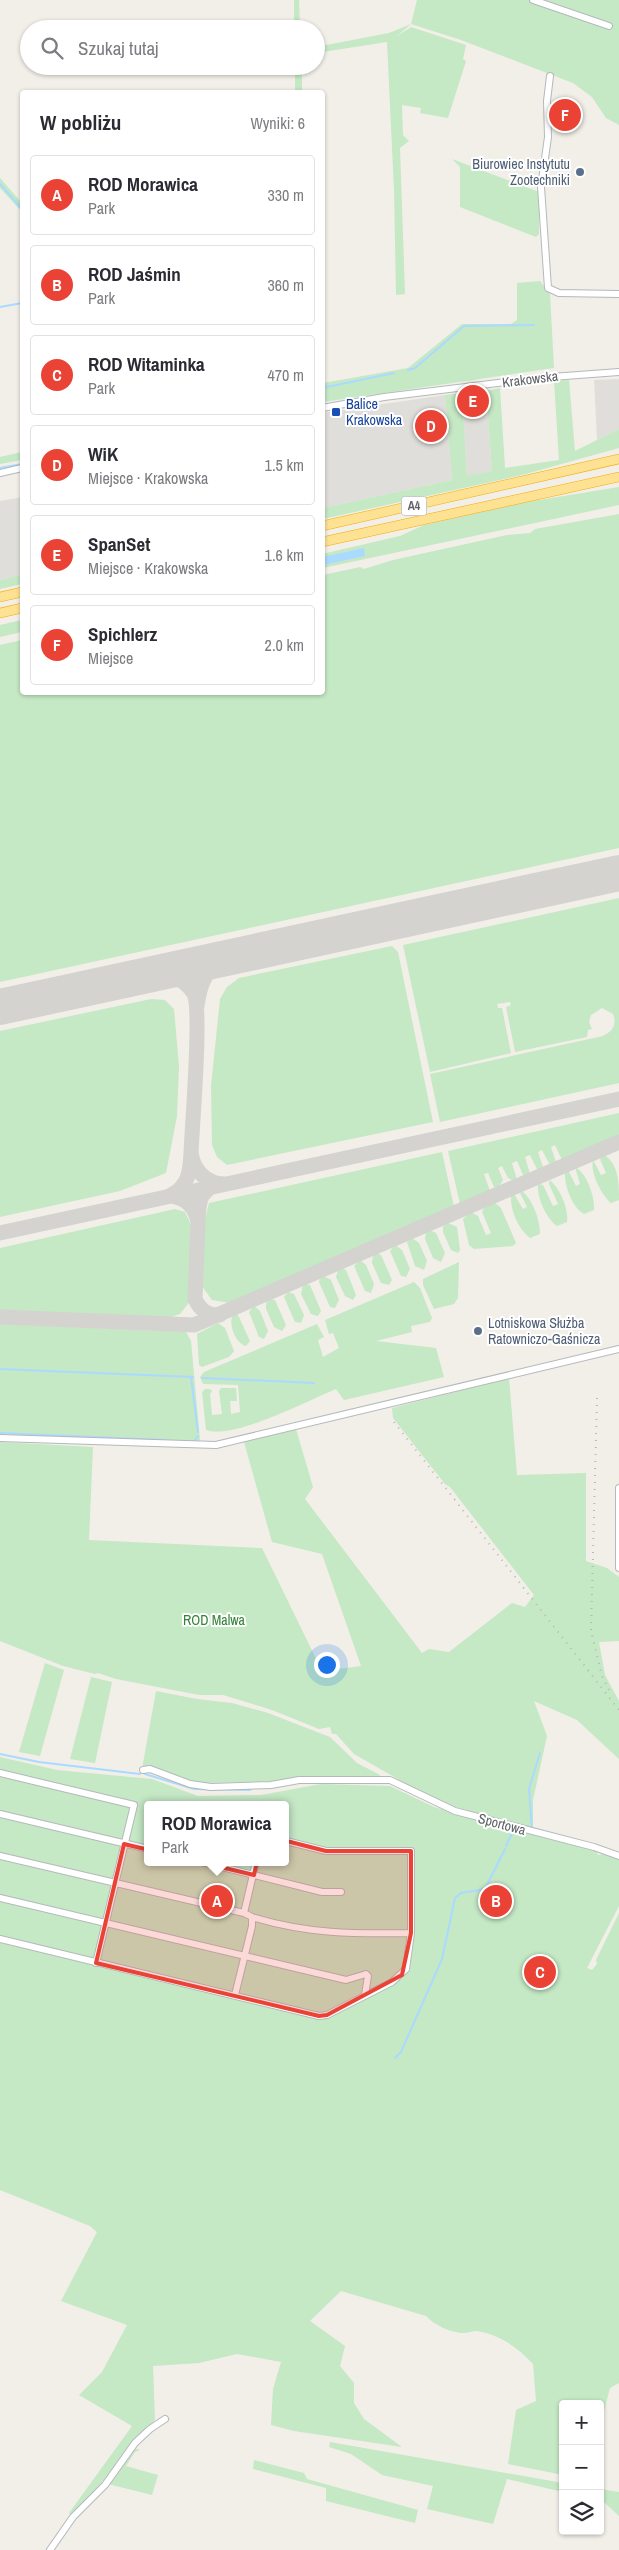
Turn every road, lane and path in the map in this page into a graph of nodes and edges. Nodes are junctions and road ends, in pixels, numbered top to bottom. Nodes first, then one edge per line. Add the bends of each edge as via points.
1 (533, 0) edge
2 (609, 26) dead end
3 (550, 76) dead end
4 (619, 294) edge
5 (619, 372) edge
6 (325, 407) edge
7 (619, 459) edge
8 (20, 468) edge
9 (0, 473) edge
10 (619, 477) edge
11 (325, 525) edge
12 (325, 541) edge
13 (20, 592) edge
14 (0, 597) edge
15 (20, 608) edge
16 (0, 613) edge
17 (619, 1349) edge
18 (0, 1438) edge
19 (619, 1488) edge
20 (619, 1568) edge
21 (143, 1770) dead end
22 (0, 1773) edge
23 (0, 1814) edge
24 (289, 1842) edge
25 (124, 1844) junction
26 (144, 1848) edge
27 (0, 1856) edge
28 (619, 1856) edge
29 (218, 1866) edge
30 (255, 1866) edge
31 (254, 1875) junction
32 (115, 1883) junction
33 (341, 1892) dead end
34 (0, 1898) edge
35 (244, 1913) junction
36 (252, 1917) junction
37 (106, 1924) junction
38 (410, 1933) junction
39 (0, 1939) edge
40 (245, 1956) junction
41 (96, 1963) junction
42 (235, 1995) junction
43 (365, 1995) junction
44 (166, 2419) dead end
45 (50, 2550) edge

1 - 2 street
3 - 4 street via 548,137 541,189 548,288 559,293
5 - 6 street, Krakowska via 538,378
7 - 11 highway, A4
8 - 9 street
10 - 12 highway, A4
13 - 14 highway
15 - 16 highway
17 - 18 street via 216,1445
19 - 20 street
21 - 28 street, Sportowa via 150,1769 190,1784 211,1787 272,1785 299,1780 390,1780 455,1811
22 - 25 street via 134,1805
23 - 25 street
24 - 38 street via 326,1851 411,1851
25 - 26 street
25 - 32 street
27 - 32 street
29 - 31 street
30 - 31 street
31 - 33 street via 322,1892
31 - 35 street
32 - 35 street
32 - 37 street
34 - 37 street
35 - 36 street
36 - 38 street via 309,1931
36 - 40 street
37 - 40 street
37 - 41 street
38 - 43 street via 406,1970 392,1982
39 - 41 street
40 - 42 street
40 - 43 street via 346,1980 366,1974
41 - 42 street
42 - 43 street via 319,2016 327,2016
44 - 45 street via 135,2443 104,2485 73,2517

